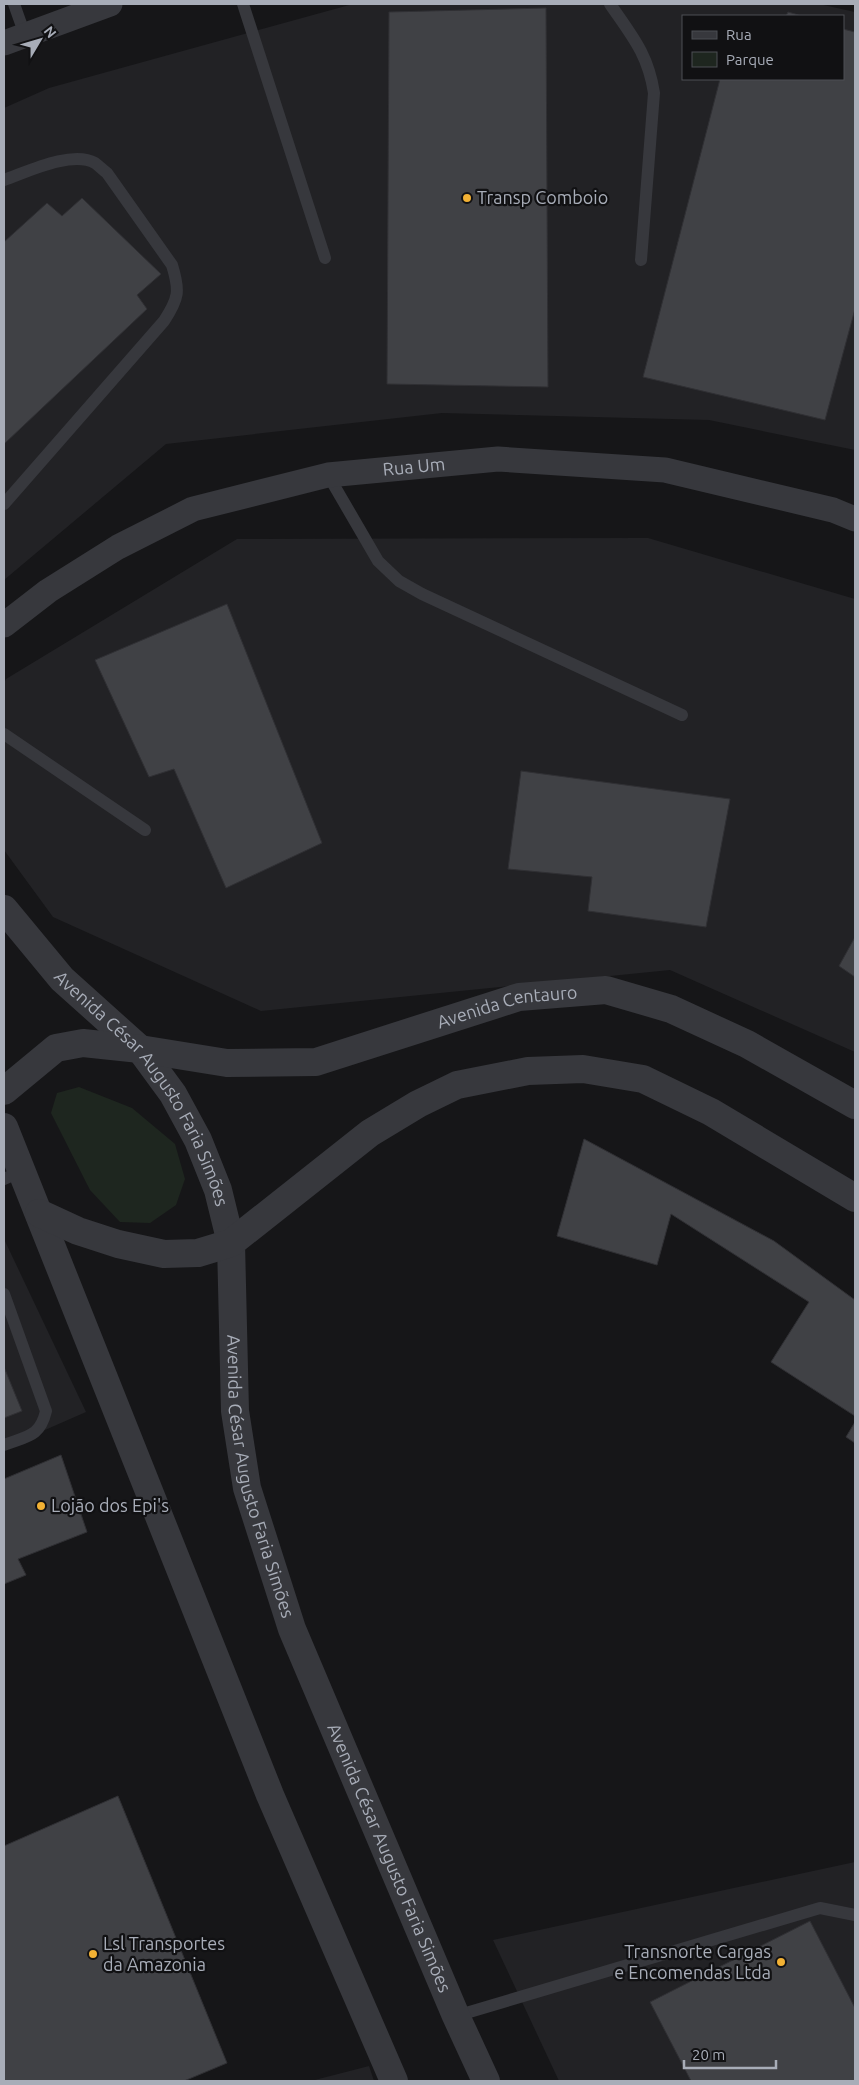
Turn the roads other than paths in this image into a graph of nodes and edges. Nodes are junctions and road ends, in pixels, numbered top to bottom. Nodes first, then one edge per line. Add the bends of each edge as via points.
1 (14, 4) edge
2 (242, 4) edge
3 (610, 4) edge
4 (98, 6) edge
5 (14, 39) edge
6 (4, 180) edge
7 (325, 258) dead end
8 (641, 260) dead end
9 (328, 475) junction
10 (4, 504) edge
11 (855, 519) edge
12 (4, 625) edge
13 (682, 715) dead end
14 (4, 734) edge
15 (145, 830) dead end
16 (4, 909) edge
17 (140, 1048) junction
18 (4, 1090) edge
19 (855, 1105) edge
20 (4, 1127) edge
21 (13, 1175) edge
22 (855, 1198) edge
23 (38, 1213) junction
24 (231, 1244) junction
25 (4, 1294) edge
26 (4, 1445) edge
27 (855, 1915) edge
28 (456, 2016) junction
29 (394, 2081) edge
30 (486, 2081) edge

1 - 5 lane
2 - 7 lane
3 - 8 lane via 643,53 654,93
4 - 5 street
6 - 10 lane via 59,161 93,162 107,173 172,265 177,283 176,304 164,321
9 - 11 street, Rua Um via 498,459 665,470 833,510
9 - 12 street, Rua Um via 192,509 118,546 48,591
9 - 13 lane via 378,560 399,580 422,594
14 - 15 lane
16 - 17 street, Avenida César Augusto Faria Simões via 62,979
17 - 18 street, Avenida Centauro via 83,1043 56,1048
17 - 19 street, Avenida Centauro via 227,1064 316,1062 519,996 606,990 671,1009 747,1044
17 - 24 street, Avenida César Augusto Faria Simões via 173,1094 198,1140 218,1190
20 - 21 street
21 - 23 street
22 - 24 street via 712,1112 643,1079 583,1069 528,1071 457,1085 418,1104 370,1132
23 - 24 street via 78,1232 164,1254 198,1253
23 - 29 street via 270,1795
24 - 28 street, Avenida César Augusto Faria Simões via 236,1411 248,1488 292,1629
25 - 26 lane via 46,1411 42,1425 34,1433
27 - 28 lane via 820,1908
28 - 30 street, Avenida César Augusto Faria Simões

